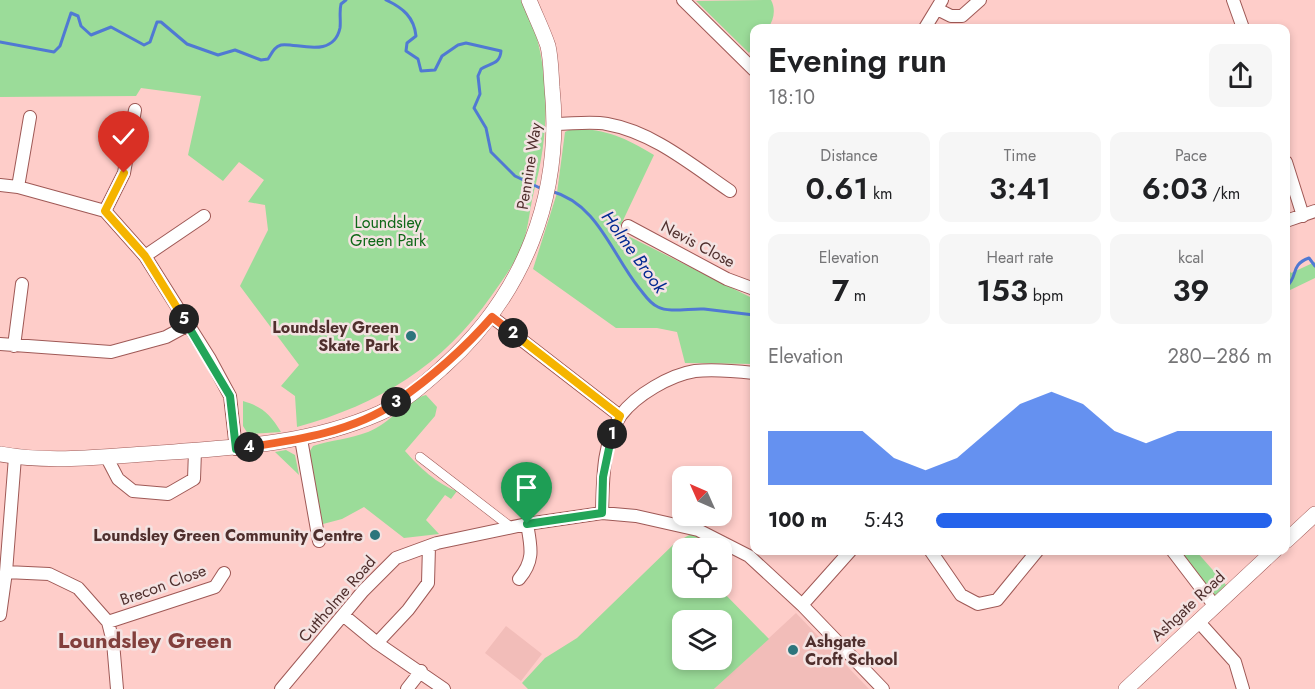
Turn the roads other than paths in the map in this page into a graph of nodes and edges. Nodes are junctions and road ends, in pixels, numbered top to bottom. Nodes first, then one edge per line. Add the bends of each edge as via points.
1 (529, 0) edge
2 (683, 0) edge
3 (980, 0) edge
4 (1233, 0) edge
5 (940, 4) edge
6 (928, 24) edge
7 (1242, 24) edge
8 (750, 66) edge
9 (135, 110) dead end
10 (30, 117) dead end
11 (556, 124) junction
12 (1290, 171) edge
13 (0, 185) edge
14 (18, 187) junction
15 (730, 191) dead end
16 (105, 211) junction
17 (1309, 213) edge
18 (204, 216) dead end
19 (1290, 220) edge
20 (628, 226) dead end
21 (145, 256) junction
22 (22, 284) dead end
23 (750, 288) edge
24 (492, 317) junction
25 (188, 325) junction
26 (0, 344) edge
27 (14, 346) junction
28 (750, 373) edge
29 (620, 416) junction
30 (301, 439) junction
31 (236, 449) junction
32 (195, 450) junction
33 (7, 456) edge
34 (106, 456) junction
35 (420, 457) dead end
36 (602, 513) junction
37 (1315, 514) edge
38 (527, 524) junction
39 (512, 528) junction
40 (1290, 536) edge
41 (319, 542) dead end
42 (429, 546) junction
43 (847, 555) edge
44 (933, 555) edge
45 (1034, 555) edge
46 (1176, 555) edge
47 (1269, 555) edge
48 (6, 572) junction
49 (224, 573) dead end
50 (519, 579) dead end
51 (802, 605) junction
52 (1214, 605) junction
53 (0, 615) edge
54 (343, 615) junction
55 (1198, 621) junction
56 (108, 622) junction
57 (377, 644) junction
58 (421, 671) junction
59 (117, 689) edge
60 (280, 689) edge
61 (407, 689) edge
62 (444, 689) edge
63 (883, 689) edge
64 (1126, 689) edge
65 (1243, 689) edge

1 - 11 street, Pennine Way via 548,47
2 - 8 street
3 - 5 street via 962,16 951,16
4 - 7 street
5 - 6 street
9 - 16 street via 124,173
10 - 14 street
11 - 15 street via 607,124 645,137
11 - 24 street, Pennine Way via 547,190 518,272
12 - 17 street
13 - 14 street
14 - 16 street
16 - 21 street
17 - 19 street
18 - 21 street
20 - 23 street, Nevis Close
21 - 25 street
22 - 27 street
24 - 29 street
24 - 30 street, Pennine Way via 427,381 383,412
25 - 27 street via 166,337 111,352
25 - 31 street via 230,396
26 - 27 street
28 - 29 street via 694,371 661,384
29 - 36 street via 603,477
30 - 31 street, Pennine Way
30 - 41 street
31 - 32 street, Pennine Way
32 - 34 street, Pennine Way
32 - 34 street via 194,479 168,494 133,491 118,479
33 - 34 street, Pennine Way via 79,460
33 - 48 street
35 - 39 street
36 - 38 street, Cuttholme Road
36 - 51 street, Cuttholme Road via 698,530 749,556
37 - 40 street
38 - 39 street, Cuttholme Road
38 - 50 street via 529,568
39 - 42 street, Cuttholme Road
42 - 54 street, Cuttholme Road via 396,558
42 - 57 street via 428,583
43 - 51 street
44 - 45 street via 961,595 978,604 997,600
46 - 52 street
47 - 52 street, Ashgate Road
48 - 53 street
48 - 56 street via 49,574 78,588
49 - 56 street, Brecon Close via 215,587
51 - 63 street, Cuttholme Road
52 - 55 street, Ashgate Road
54 - 57 street
54 - 60 street, Cuttholme Road
55 - 64 street, Ashgate Road
55 - 65 street via 1234,662
56 - 59 street
57 - 58 street
58 - 61 street
58 - 62 street

